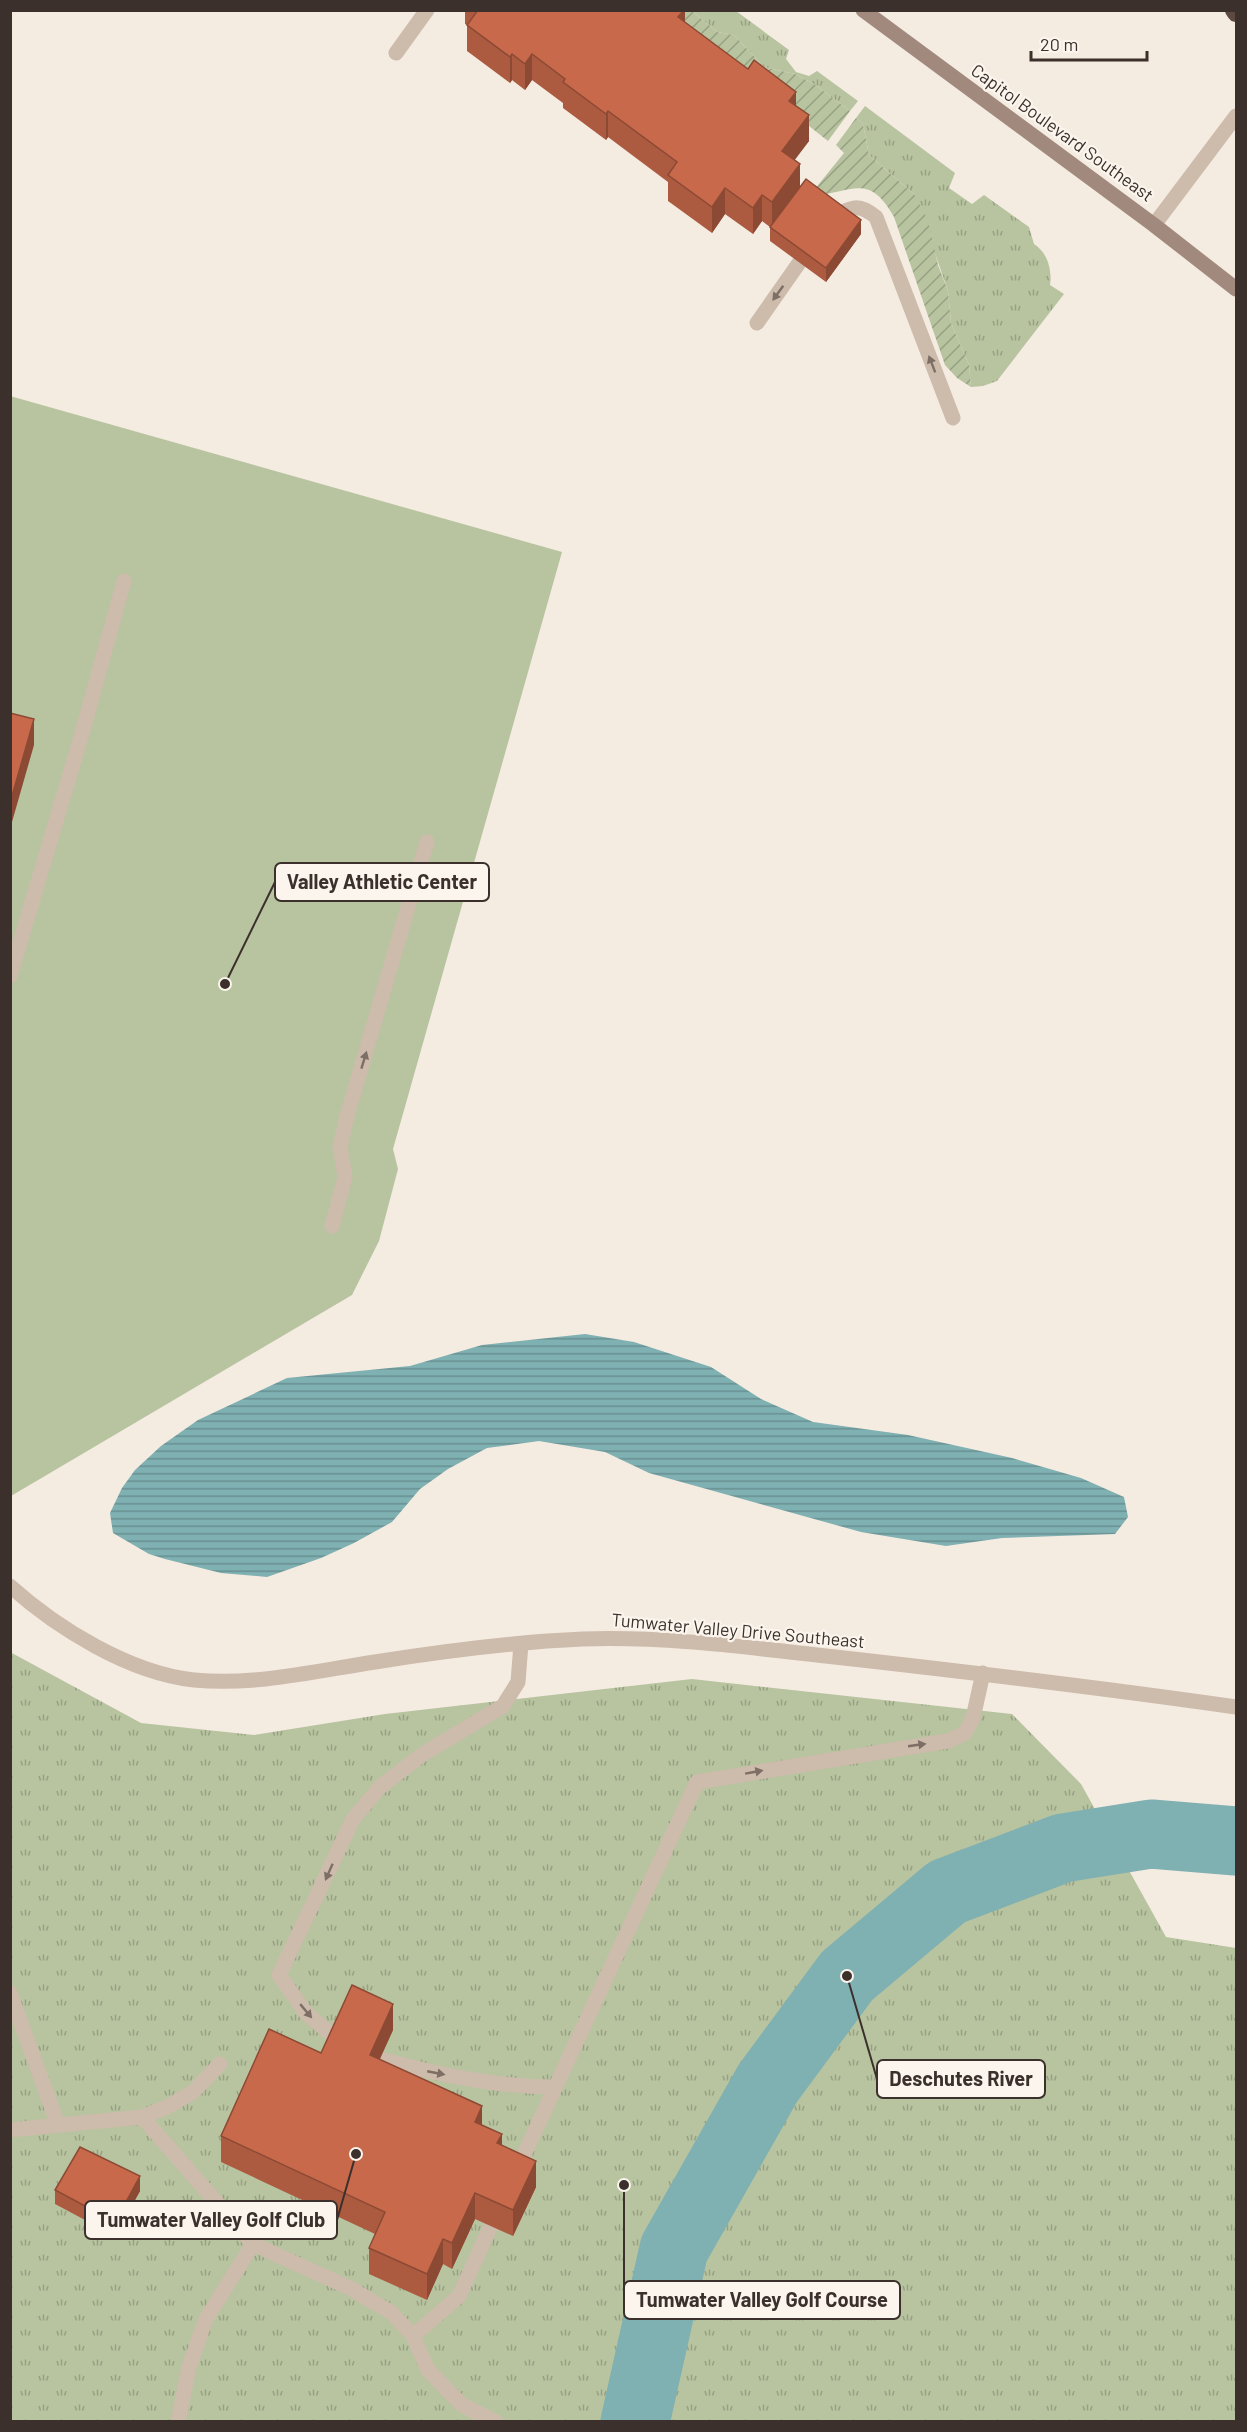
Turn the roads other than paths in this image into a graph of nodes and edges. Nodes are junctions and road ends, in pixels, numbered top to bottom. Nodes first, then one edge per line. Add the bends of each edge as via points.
1 (427, 10) edge
2 (863, 10) edge
3 (396, 53) dead end
4 (1236, 116) edge
5 (836, 215) edge
6 (1154, 225) junction
7 (800, 263) edge
8 (1236, 289) edge
9 (757, 323) dead end
10 (953, 418) dead end
11 (124, 581) dead end
12 (428, 842) dead end
13 (10, 976) edge
14 (332, 1226) dead end
15 (10, 1586) edge
16 (521, 1644) junction
17 (983, 1673) junction
18 (1236, 1707) edge
19 (10, 1993) edge
20 (339, 2041) edge
21 (380, 2059) edge
22 (220, 2064) dead end
23 (555, 2087) junction
24 (142, 2117) junction
25 (58, 2125) junction
26 (10, 2130) edge
27 (514, 2176) edge
28 (491, 2226) edge
29 (253, 2244) junction
30 (413, 2336) junction
31 (178, 2421) edge
32 (496, 2421) edge

1 - 3 street
2 - 6 main road, Capitol Boulevard Southeast
4 - 6 street
10 -> 5 street via 876,217 864,208 850,208
6 - 8 main road, Capitol Boulevard Southeast
7 -> 9 street
11 - 13 street
14 -> 12 street via 345,1177 340,1147 347,1116
15 - 16 street, Tumwater Valley Drive Southeast via 89,1642 146,1668 192,1680 287,1677 398,1658
16 - 17 street, Tumwater Valley Drive Southeast via 586,1639 676,1642
16 -> 20 street via 518,1682 503,1706 423,1754 380,1787 353,1819 279,1975 306,2013
17 - 18 street, Tumwater Valley Drive Southeast
23 -> 17 street via 697,1782 948,1741 965,1733 973,1718
19 - 25 street
21 -> 23 street via 518,2087
22 - 24 street via 193,2092
23 - 27 street
24 - 25 street
24 - 29 street
25 - 26 street
28 - 30 street via 459,2296
29 - 30 street via 350,2288 392,2313
29 - 31 street via 206,2319 189,2367
30 - 32 street via 428,2370 462,2405

